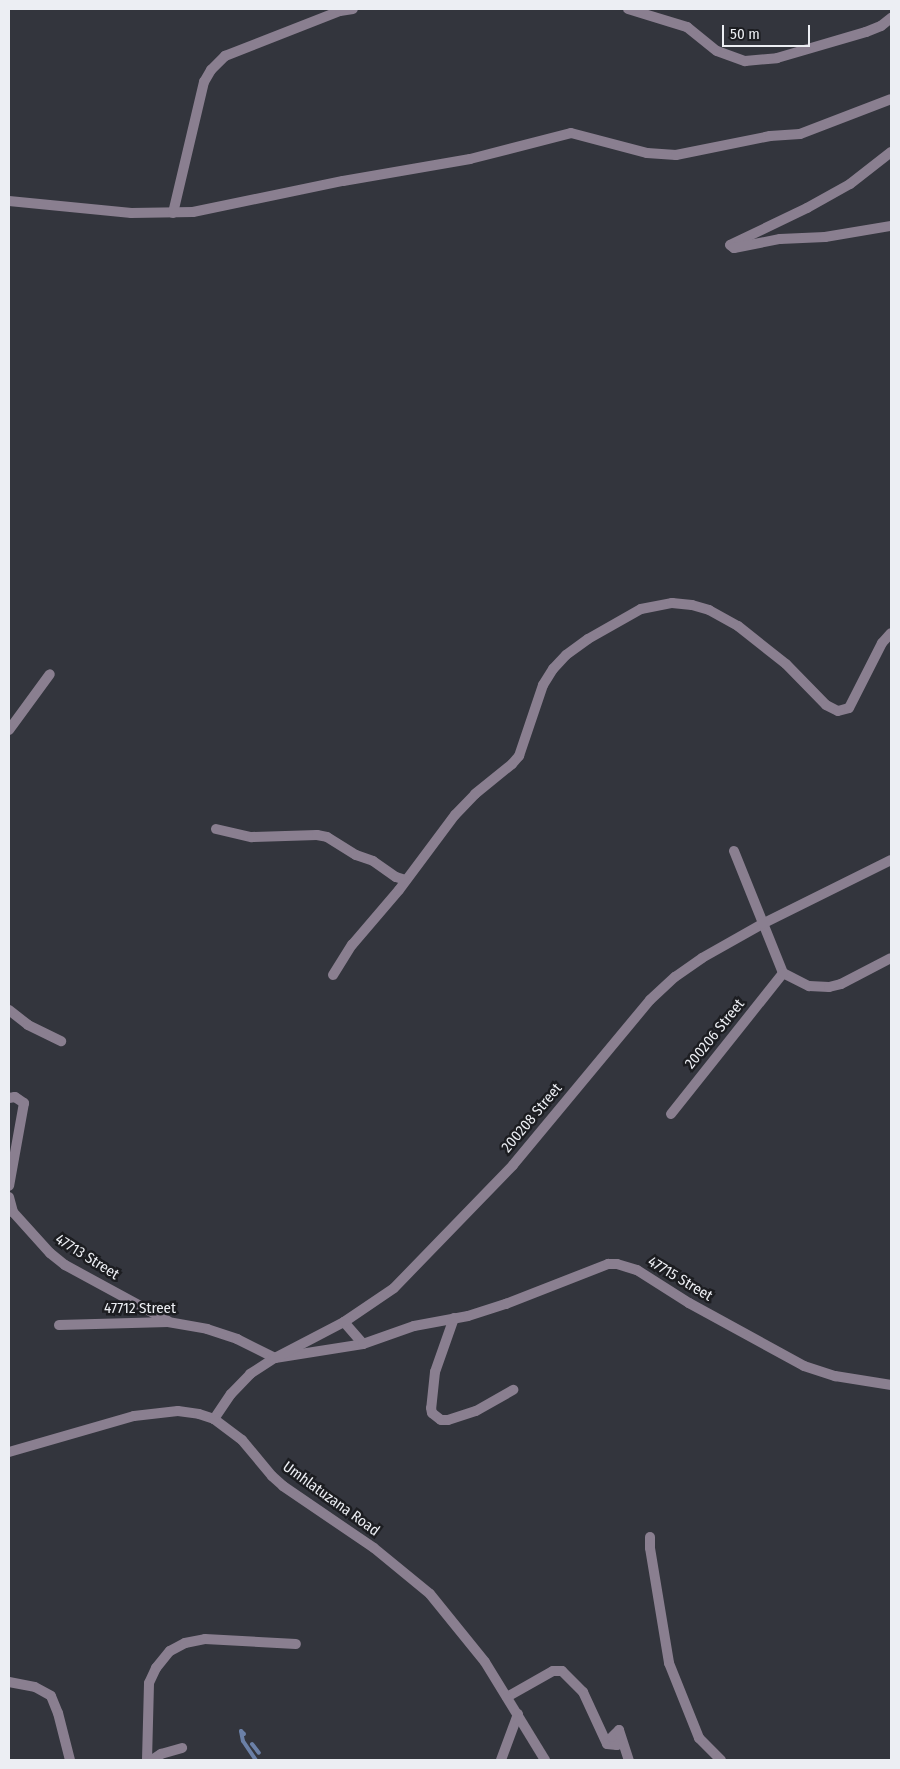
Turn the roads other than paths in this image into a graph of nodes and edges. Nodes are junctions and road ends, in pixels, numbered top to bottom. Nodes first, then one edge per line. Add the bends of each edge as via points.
1 (353, 9) edge
2 (628, 9) edge
3 (891, 18) edge
4 (891, 99) edge
5 (891, 152) edge
6 (9, 201) edge
7 (173, 213) junction
8 (891, 226) edge
9 (891, 633) edge
10 (50, 674) dead end
11 (9, 730) edge
12 (216, 829) dead end
13 (734, 851) dead end
14 (891, 860) edge
15 (406, 880) junction
16 (762, 924) junction
17 (891, 958) edge
18 (783, 973) junction
19 (333, 975) dead end
20 (9, 1010) edge
21 (61, 1042) dead end
22 (9, 1098) edge
23 (671, 1114) dead end
24 (9, 1186) edge
25 (9, 1197) edge
26 (454, 1318) junction
27 (168, 1322) junction
28 (344, 1322) junction
29 (59, 1325) dead end
30 (363, 1344) junction
31 (275, 1358) junction
32 (891, 1385) edge
33 (513, 1390) dead end
34 (214, 1420) junction
35 (9, 1452) edge
36 (650, 1538) dead end
37 (296, 1644) dead end
38 (9, 1682) edge
39 (507, 1697) junction
40 (518, 1714) junction
41 (182, 1748) dead end
42 (70, 1760) edge
43 (147, 1760) edge
44 (152, 1760) edge
45 (501, 1760) edge
46 (546, 1760) edge
47 (629, 1760) edge
48 (721, 1760) edge

1 - 7 street via 340,11 226,56 211,70 204,82
2 - 3 street via 687,27 717,51 745,62 778,58 866,32
4 - 7 street via 800,134 770,136 676,155 647,153 571,133 470,159
5 - 8 street via 850,184 730,245 734,248 780,239 825,237
6 - 7 street via 131,214
9 - 15 street via 882,643 849,708 838,711 826,704 770,650 738,626 709,610 672,603 642,609 588,639 553,669 543,685 519,756 456,815
10 - 11 street
12 - 15 street via 252,837 317,835
13 - 16 street
14 - 16 street, 200208 Street
15 - 19 street via 352,945
16 - 18 street
16 - 28 street, 200208 Street via 702,958 650,1000 513,1165 394,1288
17 - 18 street via 829,988 809,986
18 - 23 street, 200206 Street
20 - 21 street
22 - 24 street via 24,1103
25 - 27 street, 47713 Street via 13,1212 65,1265
26 - 30 street, 47715 Street via 414,1326
26 - 32 street, 47715 Street via 506,1304 608,1264 616,1264 637,1270 689,1303 804,1366 835,1376
26 - 33 street via 435,1372 432,1413 441,1420 448,1420 476,1411
27 - 29 street, 47712 Street
27 - 31 street, 47712 Street via 207,1329 237,1339
28 - 30 street
28 - 31 street, 200208 Street
30 - 31 street, 47715 Street
31 - 34 street, 200208 Street via 250,1374 231,1394
34 - 35 street, Umhlatuzana Road via 178,1411 134,1416
34 - 39 street, Umhlatuzana Road via 242,1440 283,1486 374,1548 430,1594 485,1662
36 - 48 street via 669,1663 699,1738
37 - 43 street via 205,1639 185,1643 170,1651 156,1668 150,1683
38 - 42 street via 35,1687 50,1696 58,1713
39 - 40 street, Umhlatuzana Road
39 - 47 street via 553,1671 562,1671 583,1692 607,1744 616,1745 612,1737 619,1730
40 - 45 street
40 - 46 street, Umhlatuzana Road
41 - 44 street

